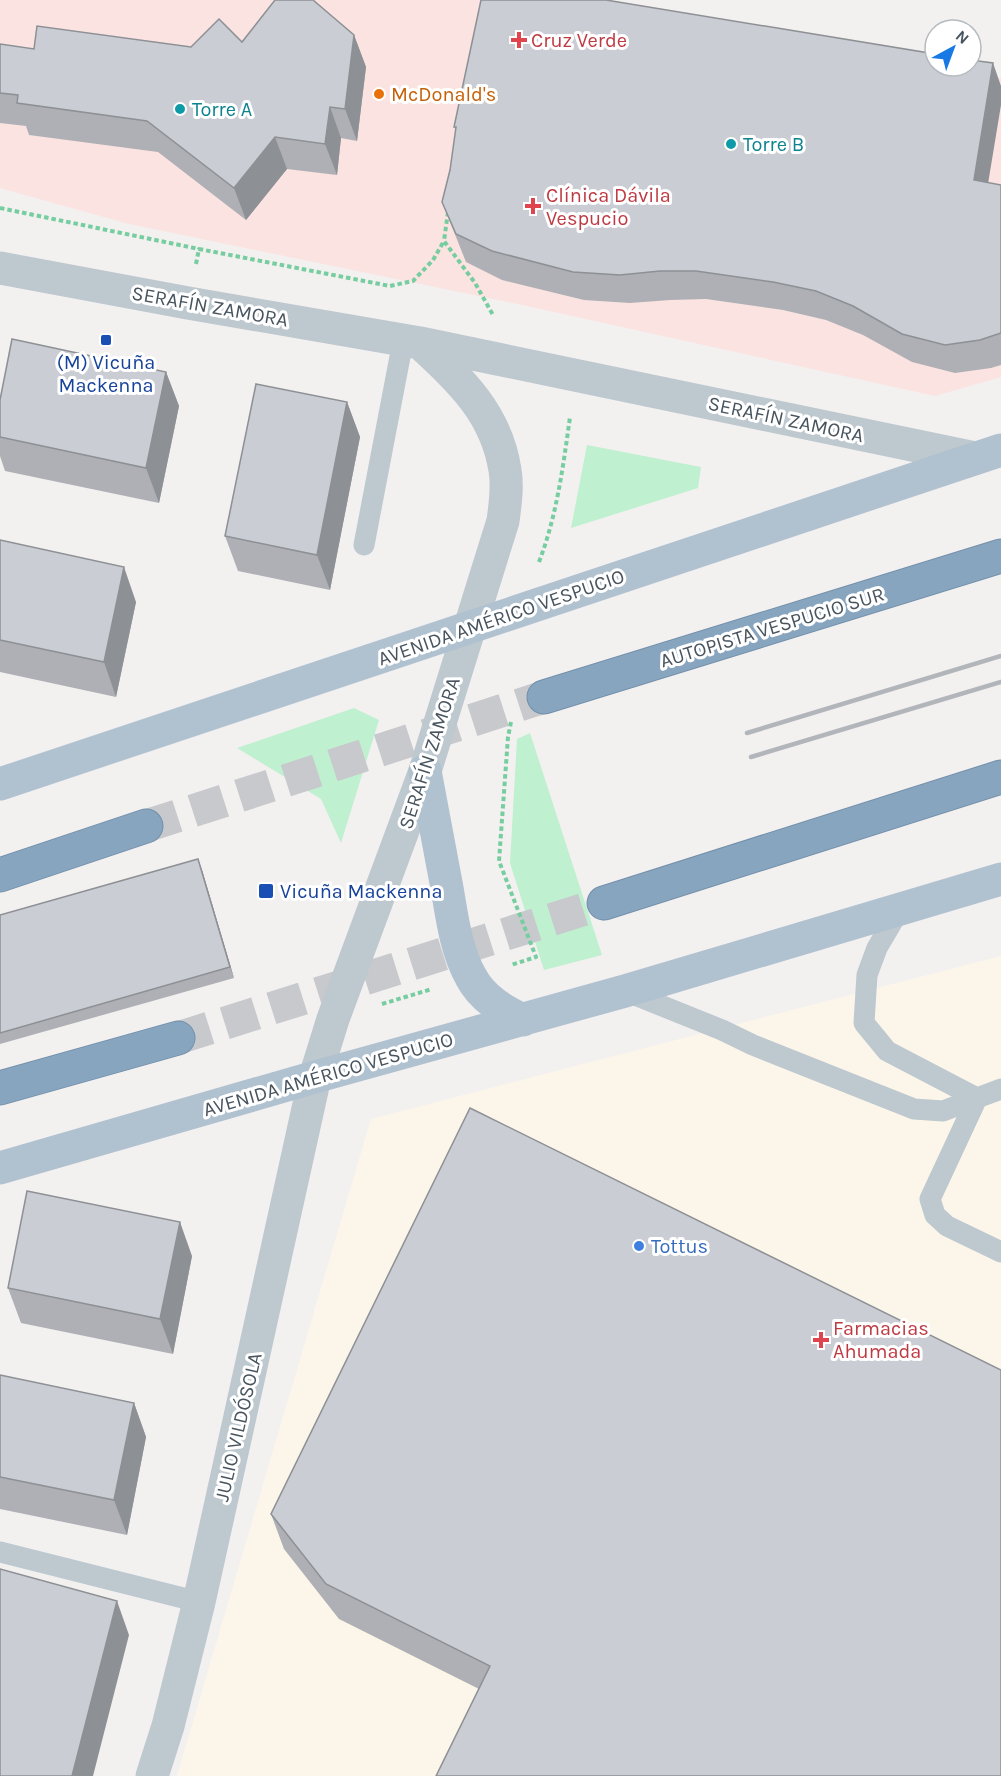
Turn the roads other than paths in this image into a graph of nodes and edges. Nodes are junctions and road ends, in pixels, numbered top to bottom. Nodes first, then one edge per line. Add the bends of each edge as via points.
1 (0, 268) edge
2 (412, 342) junction
3 (988, 454) edge
4 (364, 545) dead end
5 (1001, 556) edge
6 (469, 628) junction
7 (544, 697) tunnel mouth
8 (425, 771) junction
9 (1001, 777) edge
10 (0, 784) edge
11 (146, 826) tunnel mouth
12 (0, 875) edge
13 (1001, 879) edge
14 (603, 903) tunnel mouth
15 (900, 909) junction
16 (625, 991) junction
17 (523, 1020) junction
18 (178, 1038) tunnel mouth
19 (315, 1077) junction
20 (0, 1088) edge
21 (1001, 1089) edge
22 (977, 1098) junction
23 (0, 1168) edge
24 (1001, 1252) edge
25 (0, 1552) edge
26 (199, 1602) junction
27 (152, 1776) edge

1 - 2 street, SERAFÍN ZAMORA
2 - 3 street, SERAFÍN ZAMORA
2 - 4 lane
2 - 6 street, SERAFÍN ZAMORA via 457,378 483,409 497,436 506,472 503,521
3 - 6 main road, AVENIDA AMÉRICO VESPUCIO
5 - 7 highway, AUTOPISTA VESPUCIO SUR
6 - 8 street, SERAFÍN ZAMORA
6 - 10 main road, AVENIDA AMÉRICO VESPUCIO
8 - 17 main road via 462,957 471,978 489,1000
8 - 19 street, SERAFÍN ZAMORA via 333,1018
9 - 14 highway
11 - 12 highway
13 - 15 main road, AVENIDA AMÉRICO VESPUCIO
15 - 16 main road, AVENIDA AMÉRICO VESPUCIO
15 - 22 lane via 877,948 867,975 864,1023 887,1051
16 - 17 main road, AVENIDA AMÉRICO VESPUCIO
16 - 22 lane via 914,1109 943,1111
17 - 19 main road, AVENIDA AMÉRICO VESPUCIO
18 - 20 highway
19 - 23 main road, AVENIDA AMÉRICO VESPUCIO
19 - 26 street, JULIO VILDÓSOLA
21 - 22 lane
22 - 24 lane via 930,1199 935,1215 947,1226
25 - 26 lane
26 - 27 street, JULIO VILDÓSOLA

